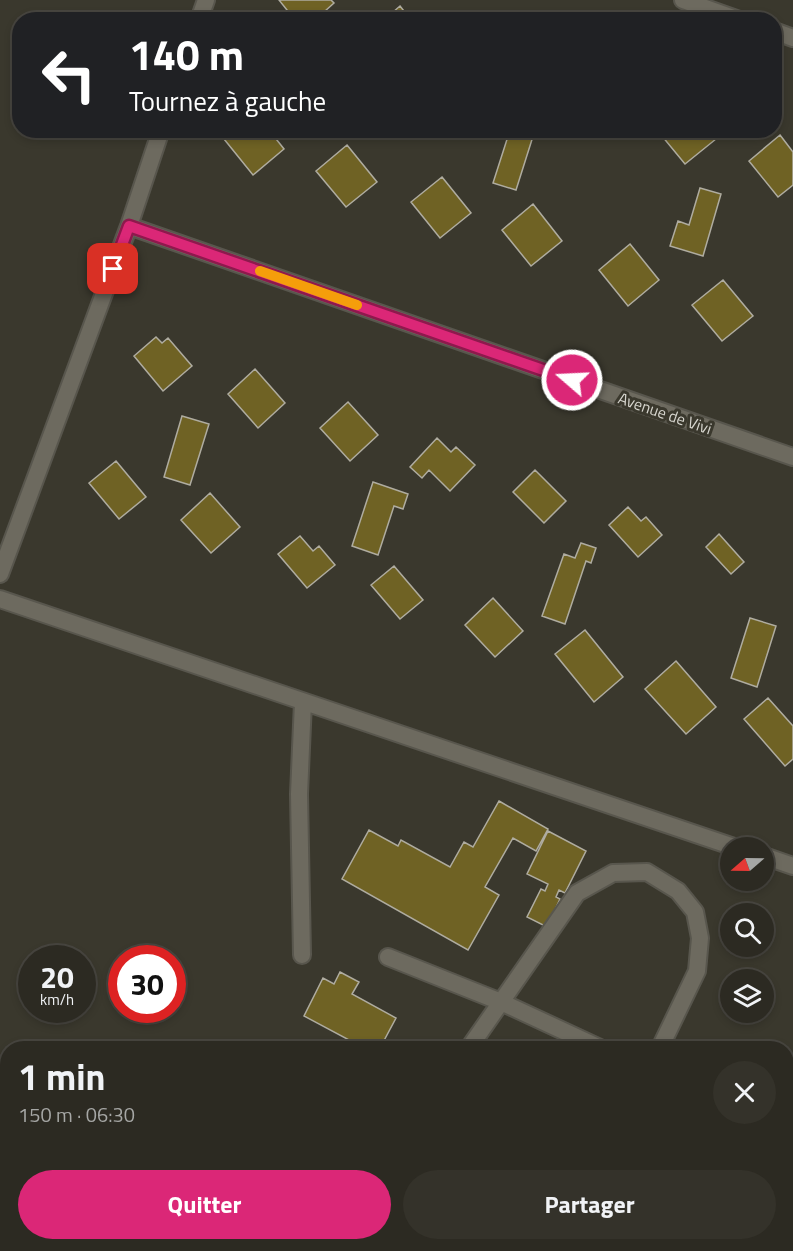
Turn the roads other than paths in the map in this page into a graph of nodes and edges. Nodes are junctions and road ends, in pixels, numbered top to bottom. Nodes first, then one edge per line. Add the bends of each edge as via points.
1 (683, 0) edge
2 (717, 12) edge
3 (158, 138) edge
4 (129, 226) junction
5 (793, 457) edge
6 (0, 574) edge
7 (0, 599) edge
8 (303, 702) junction
9 (720, 842) edge
10 (774, 859) edge
11 (793, 866) edge
12 (302, 955) dead end
13 (388, 957) dead end
14 (501, 1002) junction
15 (474, 1041) edge
16 (585, 1041) edge
17 (663, 1041) edge

1 - 2 street
3 - 4 street
4 - 5 street, Avenue de Vivi
4 - 6 street
7 - 8 street
8 - 9 street
8 - 12 street via 299,794
10 - 11 street
13 - 14 street
14 - 15 street
14 - 16 street
14 - 17 street via 577,893 613,873 647,872 678,891 695,912 700,938 697,971

